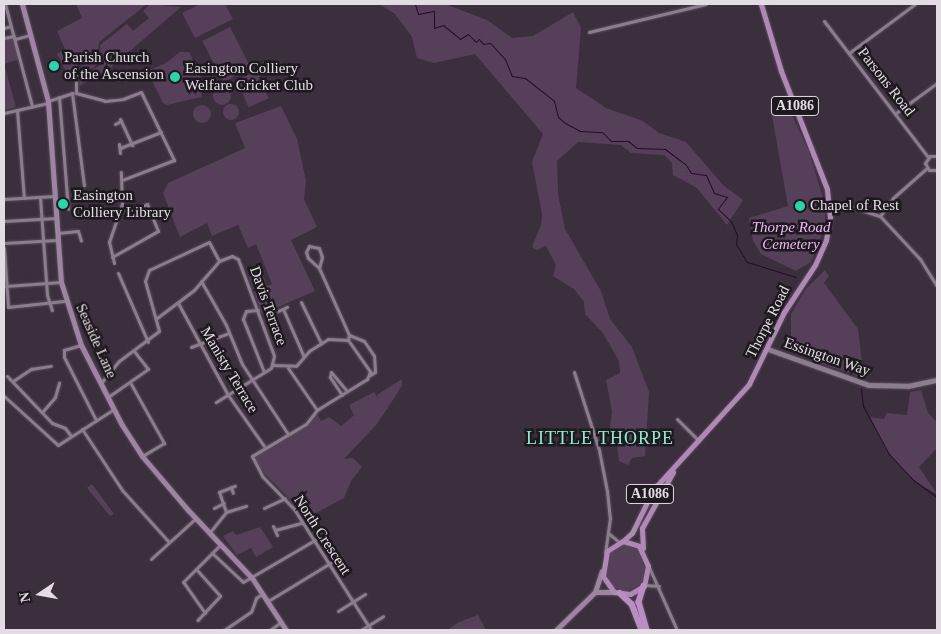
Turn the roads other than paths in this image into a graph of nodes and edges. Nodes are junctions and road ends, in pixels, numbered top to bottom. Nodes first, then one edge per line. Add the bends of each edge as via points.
1 (5, 4) edge
2 (22, 4) edge
3 (706, 4) edge
4 (762, 4) edge
5 (915, 4) edge
6 (6, 16) edge
7 (824, 21) dead end
8 (11, 26) junction
9 (4, 28) edge
10 (588, 32) dead end
11 (30, 35) junction
12 (14, 37) junction
13 (4, 38) edge
14 (849, 52) junction
15 (76, 74) dead end
16 (937, 83) edge
17 (74, 93) junction
18 (59, 97) junction
19 (48, 102) junction
20 (32, 106) junction
21 (17, 110) junction
22 (4, 113) edge
23 (896, 113) junction
24 (115, 124) dead end
25 (161, 132) junction
26 (132, 146) junction
27 (120, 153) dead end
28 (937, 156) edge
29 (928, 157) junction
30 (927, 168) junction
31 (937, 170) edge
32 (121, 172) dead end
33 (53, 178) junction
34 (65, 178) junction
35 (122, 180) junction
36 (84, 185) dead end
37 (54, 196) junction
38 (40, 197) junction
39 (24, 198) junction
40 (4, 199) edge
41 (830, 208) junction
42 (68, 209) dead end
43 (121, 209) junction
44 (880, 216) junction
45 (56, 218) junction
46 (42, 219) junction
47 (4, 221) edge
48 (57, 233) junction
49 (44, 240) junction
50 (57, 240) junction
51 (81, 242) dead end
52 (4, 243) edge
53 (4, 248) edge
54 (112, 257) junction
55 (219, 262) junction
56 (114, 263) dead end
57 (320, 268) junction
58 (118, 273) dead end
59 (201, 281) junction
60 (60, 282) junction
61 (46, 284) junction
62 (6, 286) junction
63 (937, 286) edge
64 (64, 301) junction
65 (301, 302) dead end
66 (178, 303) junction
67 (50, 304) junction
68 (287, 307) dead end
69 (52, 310) dead end
70 (258, 310) junction
71 (157, 318) junction
72 (229, 333) junction
73 (349, 335) junction
74 (348, 340) junction
75 (148, 342) junction
76 (198, 343) junction
77 (321, 343) junction
78 (81, 345) junction
79 (191, 347) dead end
80 (768, 349) junction
81 (134, 351) junction
82 (304, 357) junction
83 (272, 365) junction
84 (51, 366) dead end
85 (288, 368) junction
86 (264, 372) junction
87 (574, 372) dead end
88 (370, 375) junction
89 (7, 376) dead end
90 (252, 380) junction
91 (937, 380) edge
92 (13, 381) junction
93 (59, 383) dead end
94 (100, 384) junction
95 (131, 384) junction
96 (347, 391) junction
97 (228, 395) junction
98 (342, 395) junction
99 (4, 396) edge
100 (108, 398) junction
101 (216, 402) dead end
102 (114, 409) junction
103 (317, 410) junction
104 (43, 411) junction
105 (677, 419) dead end
106 (96, 420) junction
107 (82, 429) junction
108 (288, 434) junction
109 (71, 436) junction
110 (700, 441) junction
111 (264, 446) junction
112 (142, 456) junction
113 (679, 462) junction
114 (233, 493) dead end
115 (285, 498) junction
116 (224, 503) junction
117 (241, 503) dead end
118 (214, 508) dead end
119 (264, 508) dead end
120 (226, 512) junction
121 (196, 518) junction
122 (302, 524) junction
123 (210, 532) junction
124 (608, 533) junction
125 (325, 534) dead end
126 (277, 535) dead end
127 (621, 541) junction
128 (169, 542) junction
129 (313, 542) junction
130 (221, 544) junction
131 (643, 551) junction
132 (212, 553) junction
133 (340, 557) dead end
134 (151, 559) dead end
135 (604, 559) junction
136 (648, 564) junction
137 (328, 566) junction
138 (196, 569) junction
139 (602, 571) junction
140 (252, 578) junction
141 (645, 585) junction
142 (660, 586) junction
143 (596, 592) junction
144 (617, 592) junction
145 (263, 594) junction
146 (365, 594) dead end
147 (268, 601) junction
148 (353, 602) junction
149 (338, 611) dead end
150 (205, 613) junction
151 (383, 616) dead end
152 (198, 620) dead end
153 (281, 622) junction
154 (368, 626) junction
155 (224, 630) edge
156 (270, 630) edge
157 (286, 630) edge
158 (361, 630) edge
159 (371, 630) edge
160 (556, 630) edge
161 (642, 630) edge
162 (648, 630) edge
163 (677, 630) edge

1 - 6 street
2 - 11 main road, Seaside Lane
3 - 10 street
4 - 41 main road, Thorpe Road / A1086 via 781,71 824,178
5 - 14 street
6 - 8 street
7 - 14 street, Parsons Road
8 - 9 street
8 - 12 street
11 - 12 street
11 - 19 main road, Seaside Lane
12 - 13 street
12 - 20 street
14 - 23 street, Parsons Road
15 - 17 street
16 - 23 street
17 - 18 street
17 - 25 street via 105,101 141,92
17 - 36 street
18 - 19 street
18 - 34 street
19 - 20 street
19 - 33 main road, Seaside Lane
20 - 21 street
21 - 22 street
21 - 39 street
23 - 29 street, Parsons Road
24 - 26 street via 120,120
25 - 26 street
25 - 35 street via 174,160
26 - 27 street via 119,146
28 - 29 street
29 - 30 street
30 - 31 street
30 - 44 street via 893,198
32 - 35 street
33 - 34 street
33 - 37 main road, Seaside Lane
34 - 42 street
35 - 43 street
37 - 38 street
37 - 45 main road, Seaside Lane
38 - 39 street
38 - 46 street
39 - 40 street
41 - 44 street via 852,207
41 - 80 main road, Thorpe Road / A1086 via 822,250 784,312
43 - 54 street via 109,242
43 - 54 street via 131,210 147,204 158,231
44 - 63 street via 920,259
45 - 46 street
45 - 48 main road, Seaside Lane
46 - 47 street
46 - 49 street
48 - 50 main road, Seaside Lane
48 - 51 street via 78,232
49 - 50 street
49 - 52 street
49 - 61 street
50 - 60 main road, Seaside Lane
53 - 62 street
54 - 56 street
55 - 59 street
55 - 70 street, Davis Terrace via 236,256
55 - 71 street via 209,242 149,270 145,281
57 - 57 street via 308,258 309,246 318,248 322,257
57 - 73 street
58 - 75 street
59 - 66 street
59 - 72 street
60 - 61 street
60 - 64 main road, Seaside Lane
61 - 62 street
61 - 67 street
62 - 67 street via 8,307
64 - 67 street
64 - 78 main road, Seaside Lane
65 - 77 street
66 - 71 street
66 - 76 street, Manisty Terrace
67 - 69 street
68 - 82 street via 280,310
70 - 83 street, Davis Terrace via 272,350
70 - 86 street via 246,311 243,319
71 - 75 street via 159,331
72 - 76 street
72 - 90 street
73 - 74 street
73 - 88 street via 364,341 374,356 375,372
74 - 77 street via 328,339
74 - 88 street
75 - 81 street
76 - 79 street
76 - 97 street, Manisty Terrace
77 - 82 street
78 - 94 main road, Seaside Lane
78 - 106 street via 64,350 64,357
80 - 91 street, Essington Way via 869,385 901,386
80 - 110 main road, Thorpe Road / A1086 via 741,396
81 - 94 street via 111,369
81 - 95 street via 148,369
82 - 85 street via 296,366
83 - 85 street
83 - 86 street
84 - 92 street via 31,369
85 - 103 street
86 - 90 street
87 - 124 street via 599,450 609,504
88 - 96 street
89 - 92 street
90 - 97 street
90 - 108 street
92 - 104 street
93 - 104 street via 55,397
94 - 100 main road, Seaside Lane
95 - 100 street
95 - 112 street via 164,443
96 - 98 street
96 - 98 street via 331,372 330,377
97 - 101 street
97 - 111 street, Manisty Terrace
98 - 103 street
99 - 109 street via 58,445
100 - 102 main road, Seaside Lane
102 - 106 street
102 - 112 main road, Seaside Lane
103 - 108 street via 306,424
104 - 109 street via 52,423 65,428
105 - 110 street
106 - 107 street
107 - 109 street
107 - 128 street via 122,490
108 - 111 street
110 - 113 main road, Thorpe Road / A1086
111 - 115 street, North Crescent via 252,456 262,476
112 - 121 main road, Seaside Lane
113 - 127 main road, Thorpe Road / A1086 via 653,490 632,533
113 - 131 main road, Thorpe Road / A1086 via 648,514 640,536
114 - 116 street via 233,486 219,492
115 - 119 street
115 - 122 street, North Crescent
116 - 118 street
116 - 120 street
117 - 120 street via 245,507
120 - 123 street
121 - 123 main road, Seaside Lane
121 - 128 street
122 - 126 street via 274,528
122 - 129 street, North Crescent
123 - 130 main road, Seaside Lane
124 - 127 street
124 - 135 street
125 - 129 street
127 - 131 main road via 634,543
127 - 135 main road via 611,547
128 - 134 street
129 - 137 street, North Crescent
129 - 140 street
130 - 132 street
130 - 140 main road, Seaside Lane
131 - 136 main road
132 - 138 street
132 - 140 street via 239,582
133 - 137 street
135 - 139 main road
136 - 141 main road via 649,575
136 - 142 street
137 - 147 street
137 - 148 street, North Crescent
138 - 150 street via 183,585
138 - 150 street via 220,596
139 - 143 main road
139 - 144 main road via 604,581
140 - 145 main road, Seaside Lane
141 - 142 street
141 - 144 main road via 635,593
141 - 162 highway via 638,602
142 - 163 street
143 - 144 main road
143 - 160 main road
144 - 161 highway via 632,604
145 - 147 main road, Seaside Lane
145 - 155 street via 256,598 251,612
146 - 148 street
147 - 153 main road, Seaside Lane
148 - 149 street
148 - 154 street, North Crescent
150 - 152 street
151 - 154 street
153 - 156 street
153 - 157 main road, Seaside Lane
154 - 158 street
154 - 159 street, North Crescent

